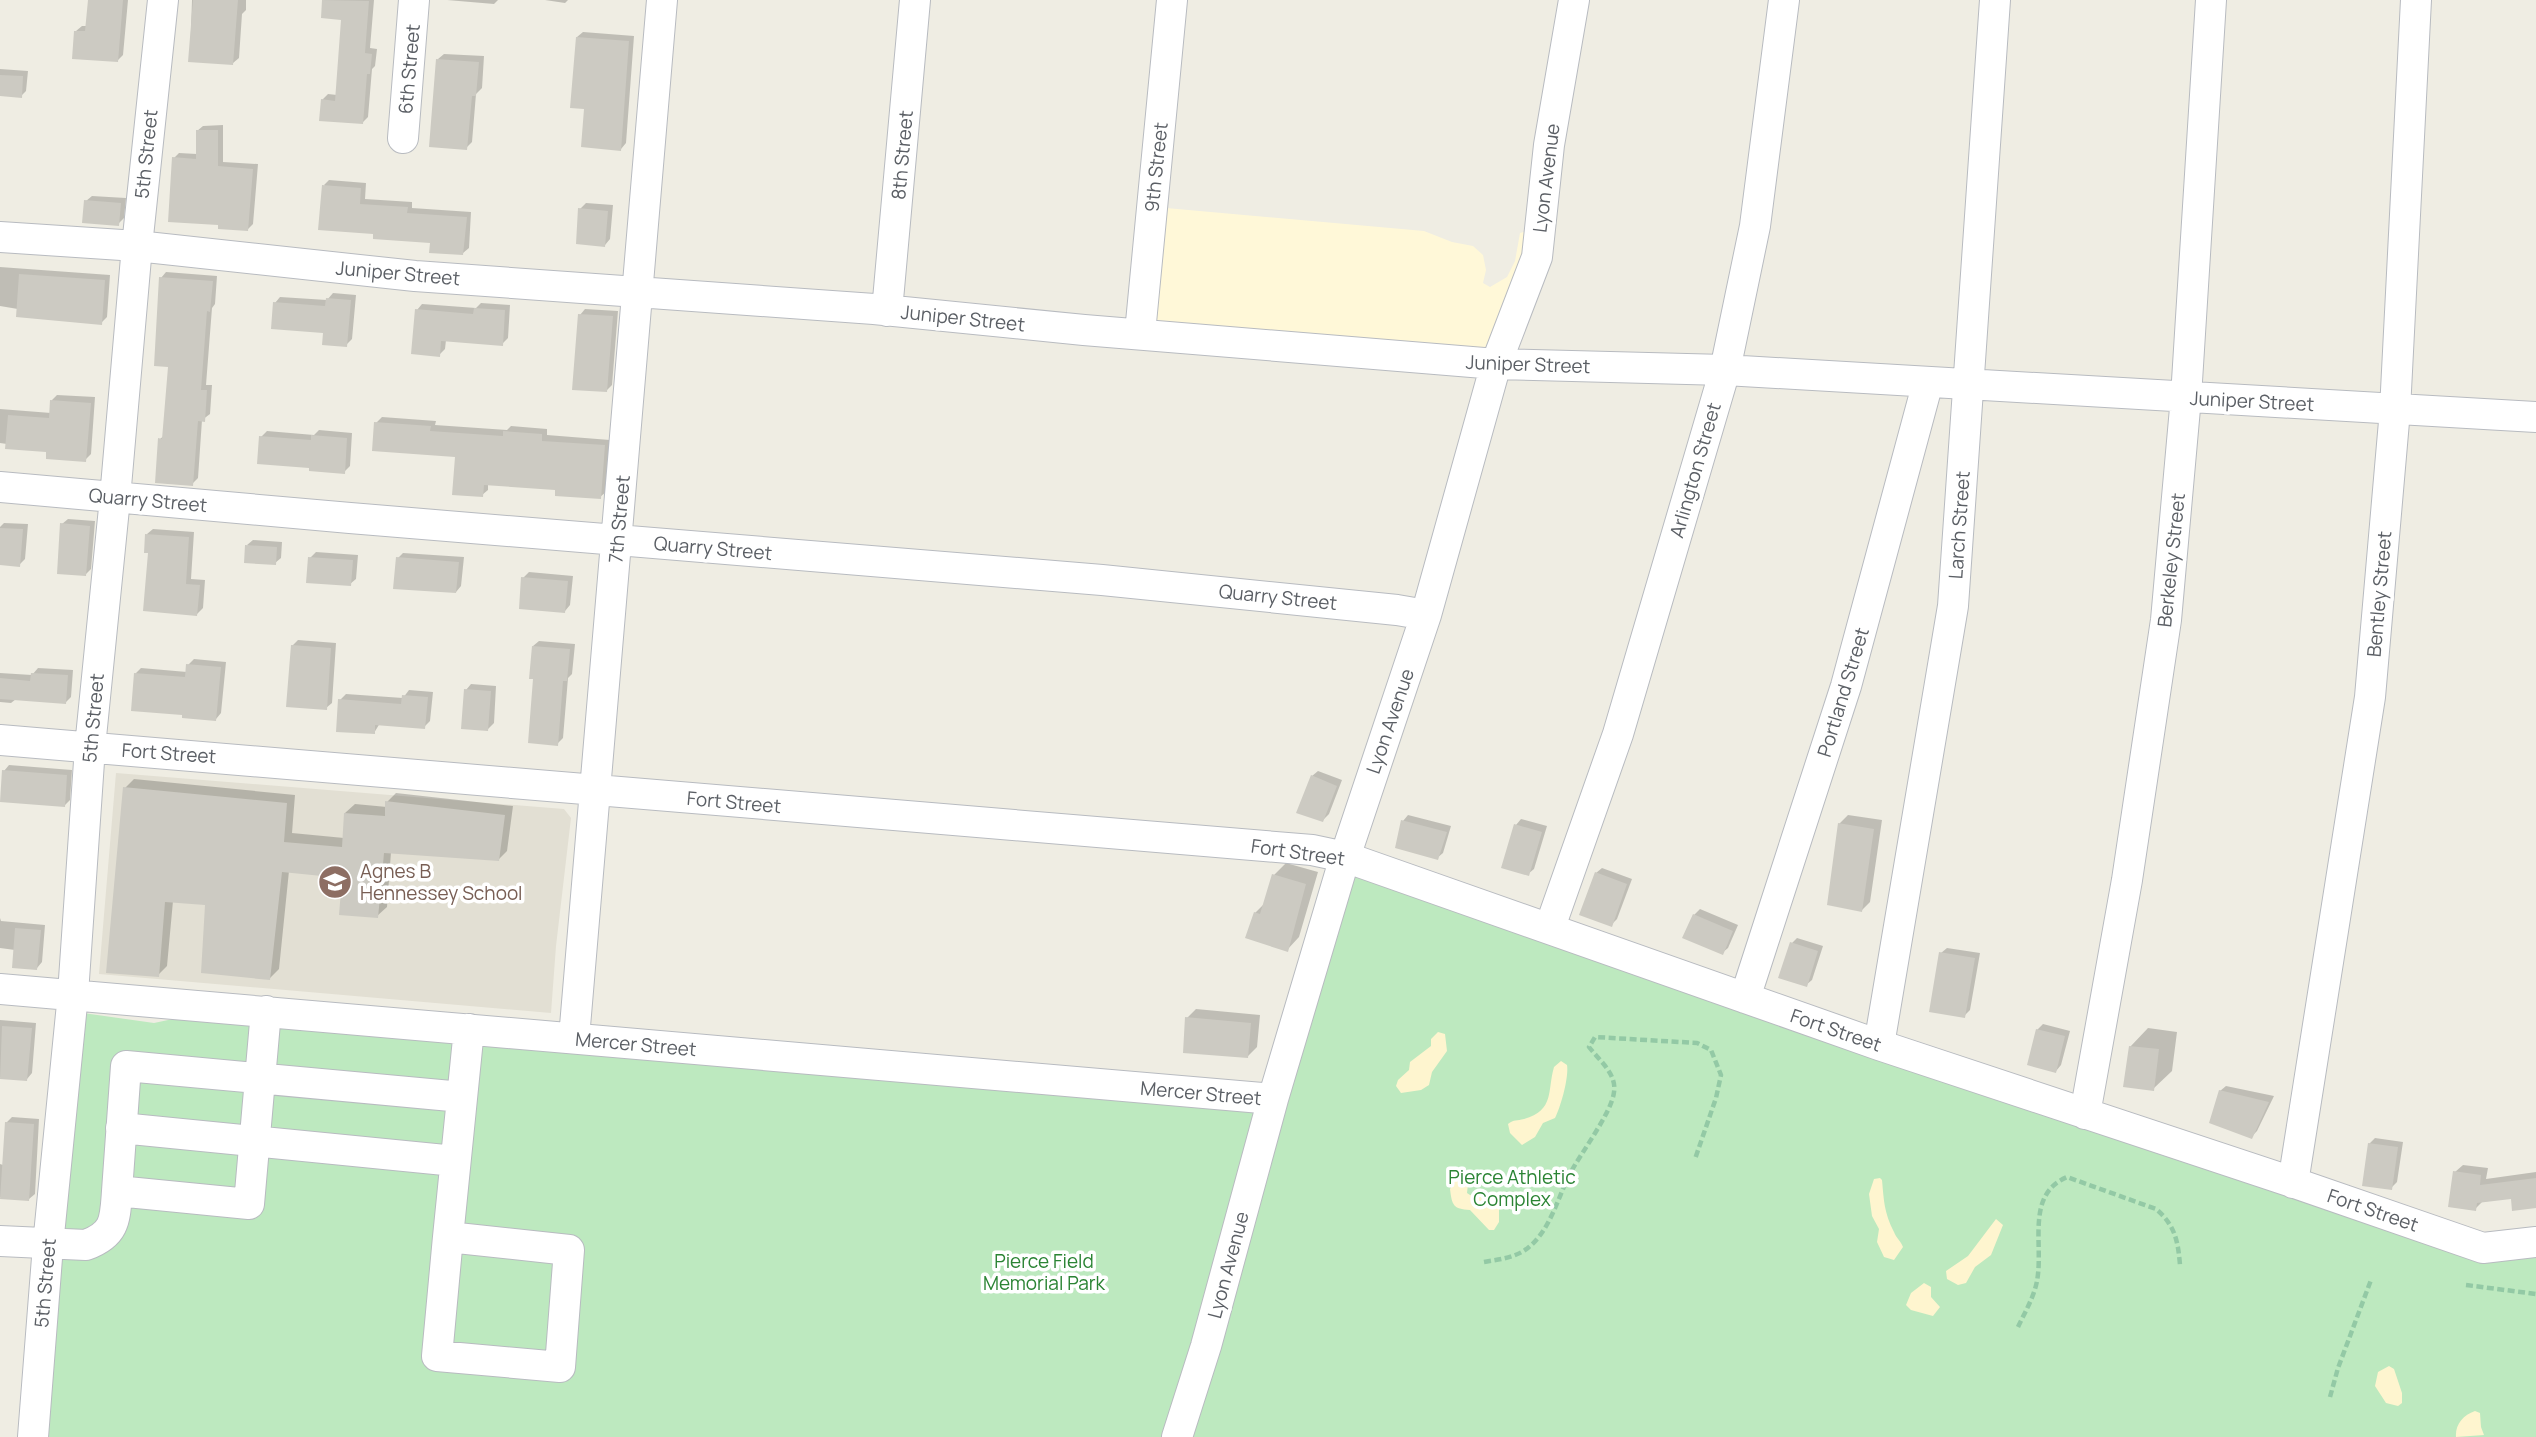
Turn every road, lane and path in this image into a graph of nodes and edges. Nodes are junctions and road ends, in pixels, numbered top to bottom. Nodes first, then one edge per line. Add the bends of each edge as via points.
1 (163, 0) edge
2 (414, 0) edge
3 (662, 0) edge
4 (915, 0) edge
5 (1172, 0) edge
6 (1574, 0) edge
7 (1784, 0) edge
8 (1995, 0) edge
9 (2211, 0) edge
10 (2417, 0) edge
11 (403, 138) dead end
12 (0, 237) edge
13 (136, 246) junction
14 (638, 292) junction
15 (887, 311) junction
16 (1140, 333) junction
17 (1496, 364) junction
18 (1725, 370) junction
19 (1928, 382) junction
20 (1969, 385) junction
21 (2186, 397) junction
22 (2395, 410) junction
23 (2536, 417) edge
24 (0, 486) edge
25 (115, 498) junction
26 (617, 540) junction
27 (1426, 615) junction
28 (0, 740) edge
29 (90, 747) junction
30 (596, 791) junction
31 (1345, 857) junction
32 (1550, 927) junction
33 (0, 989) edge
34 (73, 994) junction
35 (1745, 998) junction
36 (265, 1011) junction
37 (469, 1029) junction
38 (574, 1038) junction
39 (1879, 1045) junction
40 (260, 1079) junction
41 (462, 1097) junction
42 (1273, 1099) junction
43 (2085, 1114) junction
44 (121, 1128) junction
45 (254, 1141) junction
46 (1695, 1158) dead end
47 (455, 1161) junction
48 (2293, 1183) junction
49 (117, 1191) junction
50 (448, 1237) junction
51 (0, 1241) edge
52 (2536, 1242) edge
53 (48, 1245) junction
54 (1485, 1262) dead end
55 (2180, 1265) dead end
56 (2371, 1280) dead end
57 (2466, 1285) dead end
58 (2536, 1294) edge
59 (2018, 1326) dead end
60 (2330, 1397) dead end
61 (33, 1437) edge
62 (1177, 1437) edge

1 - 13 street, 5th Street
2 - 11 street, 6th Street
3 - 14 street, 7th Street
4 - 15 street, 8th Street
5 - 16 street, 9th Street
6 - 17 street, Lyon Avenue via 1549,145 1537,257
7 - 18 street, Arlington Street via 1755,226
8 - 20 street, Larch Street
9 - 21 street, Berkeley Street
10 - 22 street, Bentley Street
12 - 13 street, Juniper Street
13 - 14 street, Juniper Street via 415,276
13 - 25 street, 5th Street
14 - 15 street, Juniper Street
14 - 26 street, 7th Street
15 - 16 street, Juniper Street
16 - 17 street, Juniper Street
17 - 18 street, Juniper Street
17 - 27 street, Lyon Avenue
18 - 19 street, Juniper Street
18 - 32 street, Arlington Street via 1618,734
19 - 20 street, Juniper Street
19 - 35 street, Portland Street via 1846,686
20 - 21 street, Juniper Street
20 - 39 street, Larch Street via 1953,606
21 - 22 street, Juniper Street
21 - 43 street, Berkeley Street via 2166,620 2127,880
22 - 23 street, Juniper Street
22 - 48 street, Bentley Street via 2370,697
24 - 25 street, Quarry Street
25 - 26 street, Quarry Street
25 - 29 street, 5th Street
26 - 27 street, Quarry Street via 1102,579
26 - 30 street, 7th Street
27 - 31 street, Lyon Avenue
28 - 29 street, Fort Street
29 - 30 street, Fort Street
29 - 34 street, 5th Street
30 - 31 street, Fort Street via 1298,849
30 - 38 street, 7th Street
31 - 32 street, Fort Street
31 - 42 street, Lyon Avenue
32 - 35 street, Fort Street
33 - 34 street, Mercer Street
34 - 36 street, Mercer Street
34 - 53 street, 5th Street
35 - 39 street, Fort Street
36 - 37 street, Mercer Street
36 - 40 street
37 - 38 street, Mercer Street
37 - 41 street
38 - 42 street, Mercer Street
39 - 43 street, Fort Street
40 - 41 street
40 - 44 street via 126,1066
40 - 45 street
41 - 47 street
42 - 62 street, Lyon Avenue
43 - 48 street, Fort Street
44 - 45 street
44 - 49 street
45 - 47 street
45 - 49 street via 249,1204
46 - 54 path via 1721,1075 1711,1050 1697,1043 1595,1037 1589,1047 1609,1070 1615,1092 1603,1119 1530,1247 1511,1258
47 - 50 street
48 - 52 street, Fort Street via 2483,1248
49 - 53 street via 108,1233 86,1245
50 - 50 street via 569,1250 560,1367 437,1356
51 - 53 street
53 - 61 street, 5th Street
55 - 59 path via 2177,1237 2168,1219 2156,1209 2067,1177 2054,1182 2043,1197 2037,1283
56 - 60 path
57 - 58 path

